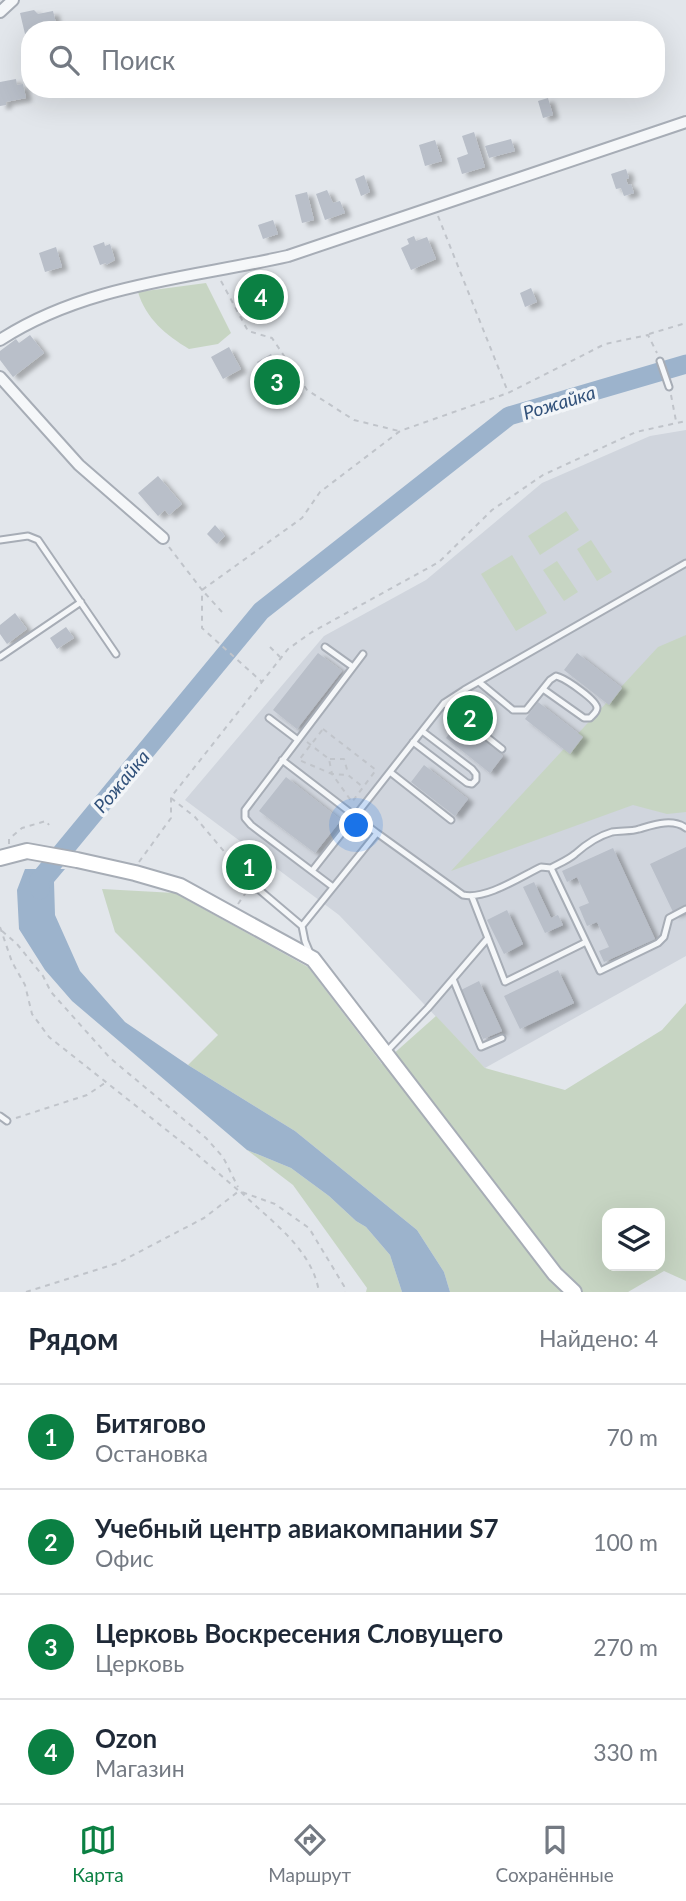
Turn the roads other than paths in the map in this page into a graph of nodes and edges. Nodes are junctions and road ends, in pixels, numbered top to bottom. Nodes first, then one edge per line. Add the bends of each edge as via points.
1 (13, 0) edge
2 (0, 12) edge
3 (686, 122) edge
4 (0, 340) edge
5 (660, 361) road end
6 (0, 377) edge
7 (669, 387) road end
8 (163, 538) road end
9 (0, 540) edge
10 (686, 564) edge
11 (81, 602) junction
12 (326, 647) dead end
13 (116, 654) dead end
14 (363, 654) dead end
15 (0, 657) edge
16 (353, 667) junction
17 (479, 682) junction
18 (544, 688) junction
19 (444, 704) junction
20 (269, 718) dead end
21 (422, 731) junction
22 (300, 738) junction
23 (413, 743) junction
24 (502, 749) dead end
25 (282, 759) junction
26 (390, 772) junction
27 (356, 816) junction
28 (451, 820) dead end
29 (686, 828) edge
30 (377, 832) junction
31 (5, 856) edge
32 (551, 868) junction
33 (312, 871) junction
34 (250, 882) road end
35 (333, 887) junction
36 (472, 897) junction
37 (686, 909) edge
38 (302, 926) junction
39 (488, 938) junction
40 (586, 942) junction
41 (313, 959) junction
42 (453, 979) junction
43 (502, 1038) dead end
44 (385, 1053) junction
45 (0, 1116) edge
46 (7, 1121) road end
47 (575, 1292) edge

1 - 2 street
3 - 4 street via 288,256 93,297 21,326
5 - 7 lane
6 - 8 street via 79,465
9 - 11 lane via 28,536 38,540
10 - 17 lane
11 - 13 lane
11 - 15 lane
12 - 16 lane
14 - 16 lane
16 - 22 lane
17 - 18 lane via 517,711 526,710
17 - 19 lane
18 - 18 lane via 556,676 563,678 593,700 596,711 584,718
19 - 21 lane
19 - 24 lane
20 - 22 lane
21 - 23 lane
21 - 23 lane via 472,769 476,780 467,783
22 - 25 lane
23 - 26 lane
25 - 27 lane
25 - 33 lane via 245,810 245,818
26 - 27 lane
26 - 28 lane
27 - 30 lane
27 - 33 lane
29 - 32 lane via 668,823 609,833
30 - 35 lane
30 - 36 lane via 455,890
31 - 41 street via 27,851 180,886
32 - 36 lane via 541,867
32 - 40 lane
33 - 35 lane
34 - 38 lane
35 - 38 lane
36 - 39 lane
37 - 40 lane via 669,918 658,943 600,971
38 - 41 lane
39 - 40 lane via 505,982
39 - 42 lane
41 - 44 street
42 - 43 lane via 481,1047
42 - 44 lane
44 - 47 street via 555,1274
45 - 46 lane

